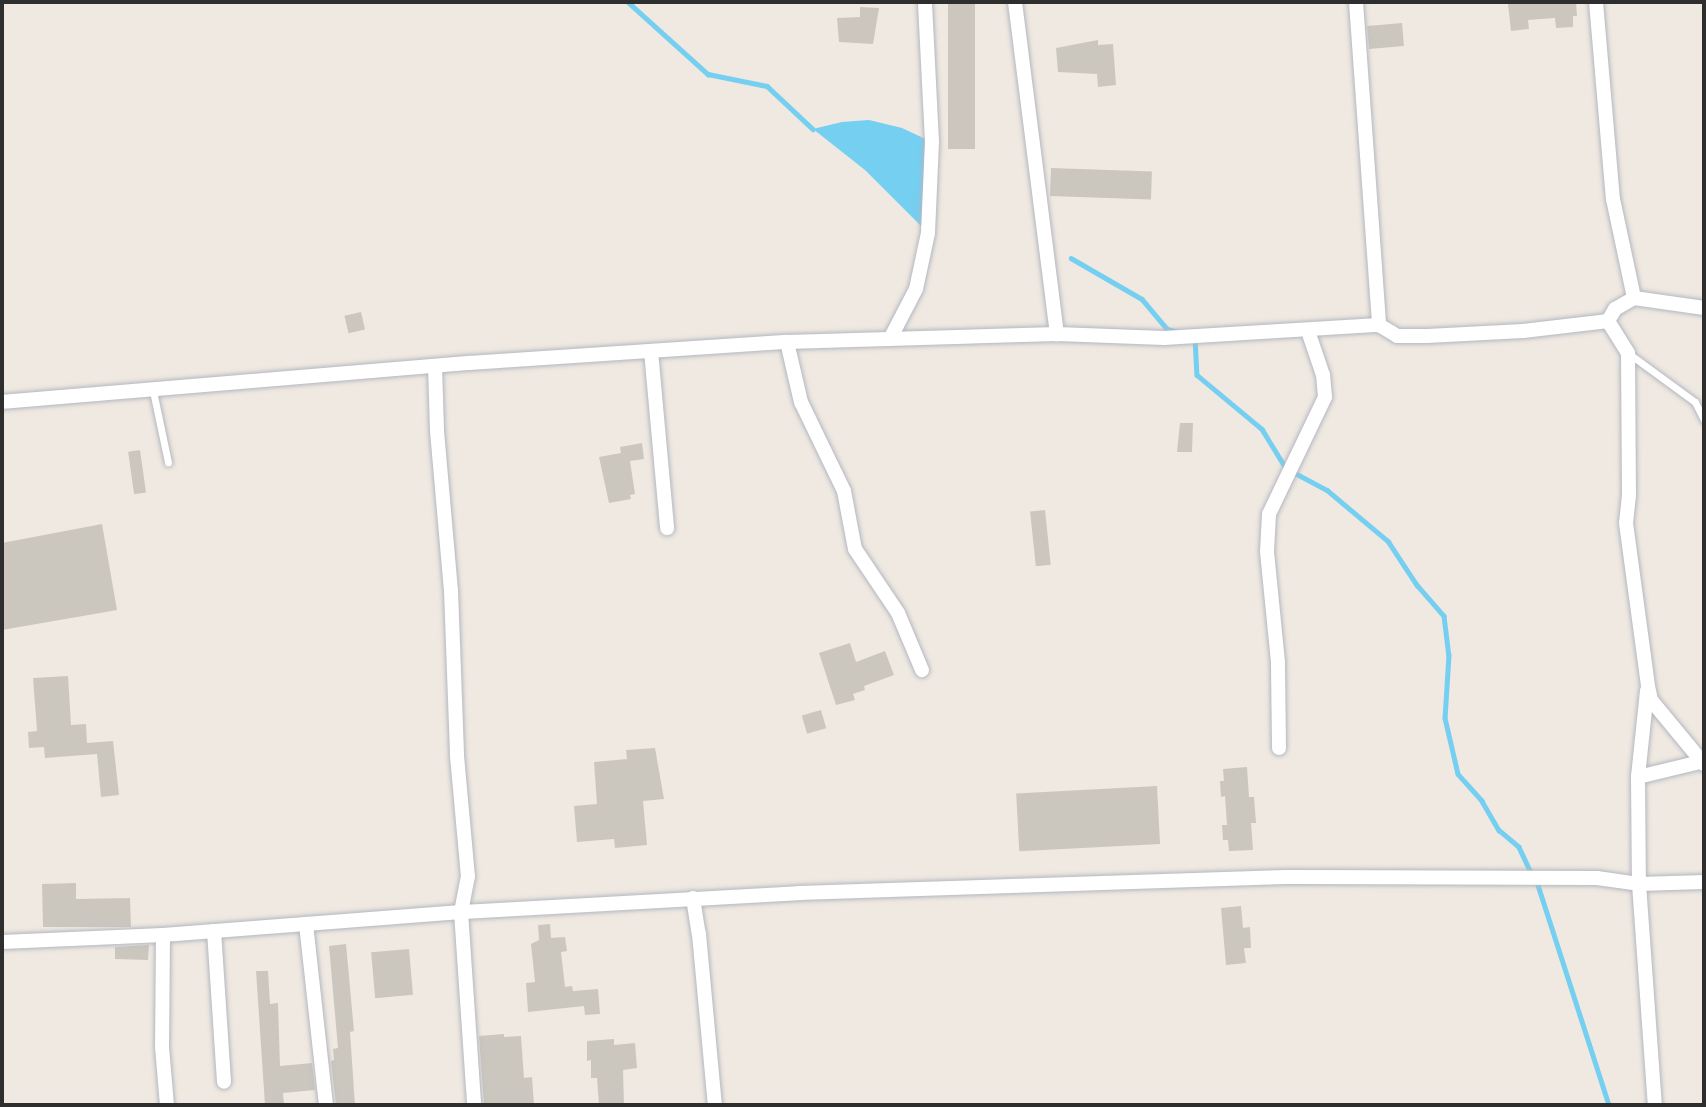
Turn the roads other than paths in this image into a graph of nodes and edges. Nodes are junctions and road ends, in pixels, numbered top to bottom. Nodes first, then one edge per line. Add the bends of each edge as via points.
1 (925, 2) edge
2 (1015, 2) edge
3 (1356, 2) edge
4 (1596, 2) edge
5 (1634, 298) junction
6 (1704, 308) edge
7 (1608, 321) junction
8 (1379, 326) junction
9 (1308, 331) junction
10 (1057, 334) junction
11 (890, 339) junction
12 (788, 342) junction
13 (651, 351) junction
14 (1628, 352) junction
15 (435, 366) junction
16 (153, 391) junction
17 (2, 402) edge
18 (1704, 420) edge
19 (168, 462) dead end
20 (667, 528) dead end
21 (922, 670) dead end
22 (1648, 686) junction
23 (1279, 748) dead end
24 (1702, 763) edge
25 (1638, 777) junction
26 (1704, 882) edge
27 (1639, 884) junction
28 (693, 898) junction
29 (461, 912) junction
30 (306, 924) junction
31 (214, 931) junction
32 (163, 935) junction
33 (2, 942) edge
34 (224, 1082) dead end
35 (167, 1105) edge
36 (326, 1105) edge
37 (474, 1105) edge
38 (715, 1105) edge
39 (1655, 1105) edge

1 - 11 street via 932,142 928,233 916,289
2 - 10 street
3 - 8 street
4 - 5 street via 1613,199
5 - 6 street
5 - 7 street via 1615,309
7 - 8 street via 1523,331 1410,336 1397,336
7 - 14 street
8 - 9 street
9 - 10 street via 1164,338
9 - 23 street via 1323,375 1325,397 1269,514 1267,552 1278,662
10 - 11 street
11 - 12 street
12 - 13 street
12 - 21 street via 801,402 844,491 855,549 898,613
13 - 15 street
13 - 20 street
14 - 18 lane via 1695,402
14 - 22 street via 1626,523
15 - 16 street
15 - 29 street via 468,876
16 - 17 street
16 - 19 lane
22 - 24 street via 1651,700
22 - 25 street
24 - 25 street
25 - 27 street
26 - 27 street
27 - 28 street via 1597,878 1285,877
27 - 39 street
28 - 29 street
28 - 38 street
29 - 30 street
29 - 37 street
30 - 31 street
30 - 36 street
31 - 32 street
31 - 34 street
32 - 33 street
32 - 35 street via 161,1008

